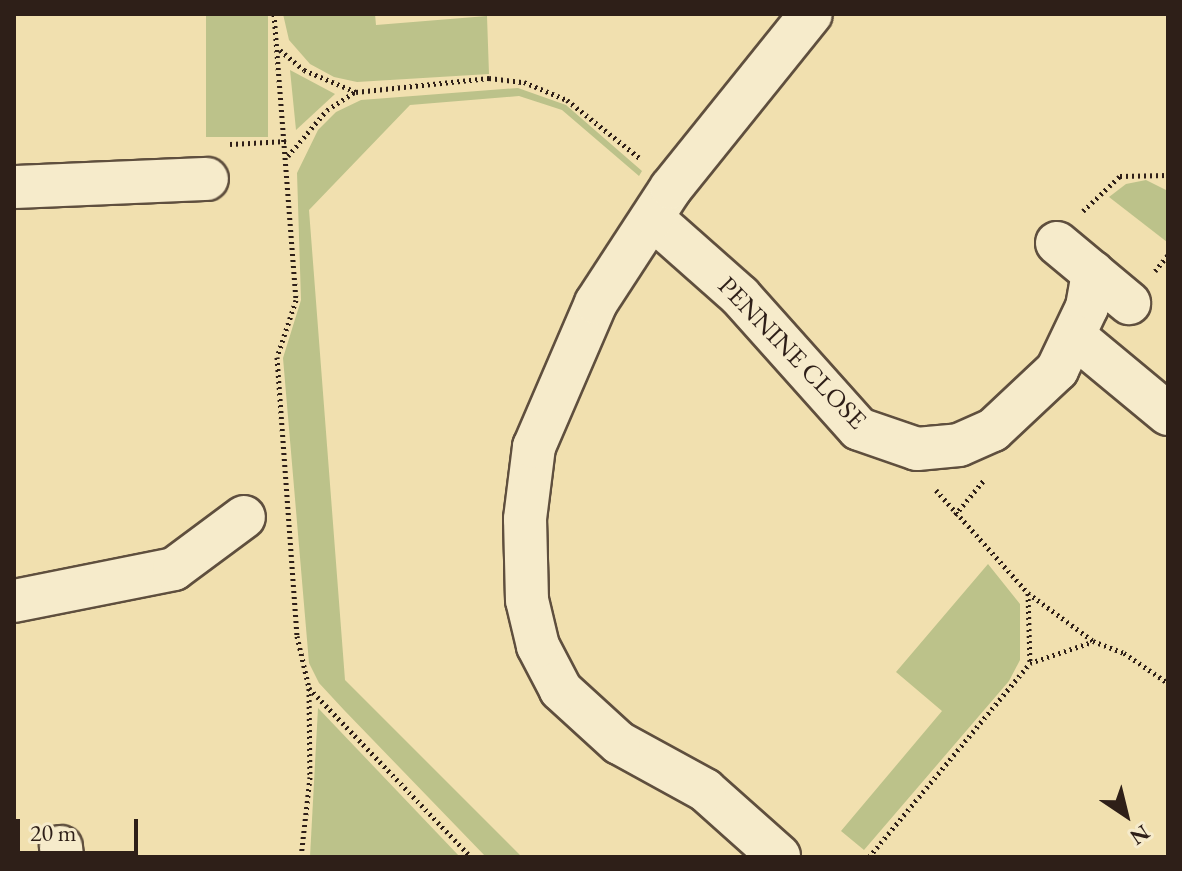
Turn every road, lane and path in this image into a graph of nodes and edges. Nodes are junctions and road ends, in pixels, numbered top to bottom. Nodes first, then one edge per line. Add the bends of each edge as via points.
1 (274, 14) edge
2 (795, 20) edge
3 (278, 49) junction
4 (356, 92) junction
5 (288, 156) junction
6 (1168, 175) edge
7 (207, 179) dead end
8 (14, 187) edge
9 (662, 204) junction
10 (1057, 243) joint
11 (1093, 273) junction
12 (1129, 303) dead end
13 (1074, 336) junction
14 (1168, 414) edge
15 (917, 449) junction
16 (244, 517) dead end
17 (1028, 593) junction
18 (14, 601) edge
19 (1093, 641) junction
20 (1030, 663) junction
21 (1168, 683) edge
22 (309, 688) junction
23 (779, 856) edge
24 (301, 857) edge
25 (471, 857) edge
26 (869, 857) edge

1 - 3 path
2 - 9 street
3 - 4 path via 304,70
3 - 5 path
4 - 5 path via 327,110
4 - 9 path via 489,78 524,82 567,100
5 - 22 path via 296,300 277,357 297,636
6 - 10 path via 1120,176
7 - 8 street
9 - 15 street, PENNINE CLOSE via 859,429
9 - 23 street via 596,303 534,447 525,519 527,600 538,646 561,690 589,720 619,743 705,790
10 - 11 street
11 - 12 street
11 - 13 street, PENNINE CLOSE via 1087,307
13 - 14 street
13 - 15 street, PENNINE CLOSE via 1057,370 993,430 959,445
15 - 17 path via 942,498
16 - 18 street via 174,569
17 - 19 path
17 - 20 path
19 - 20 path
19 - 21 path via 1124,653
20 - 26 path
22 - 24 path via 310,777
22 - 25 path

